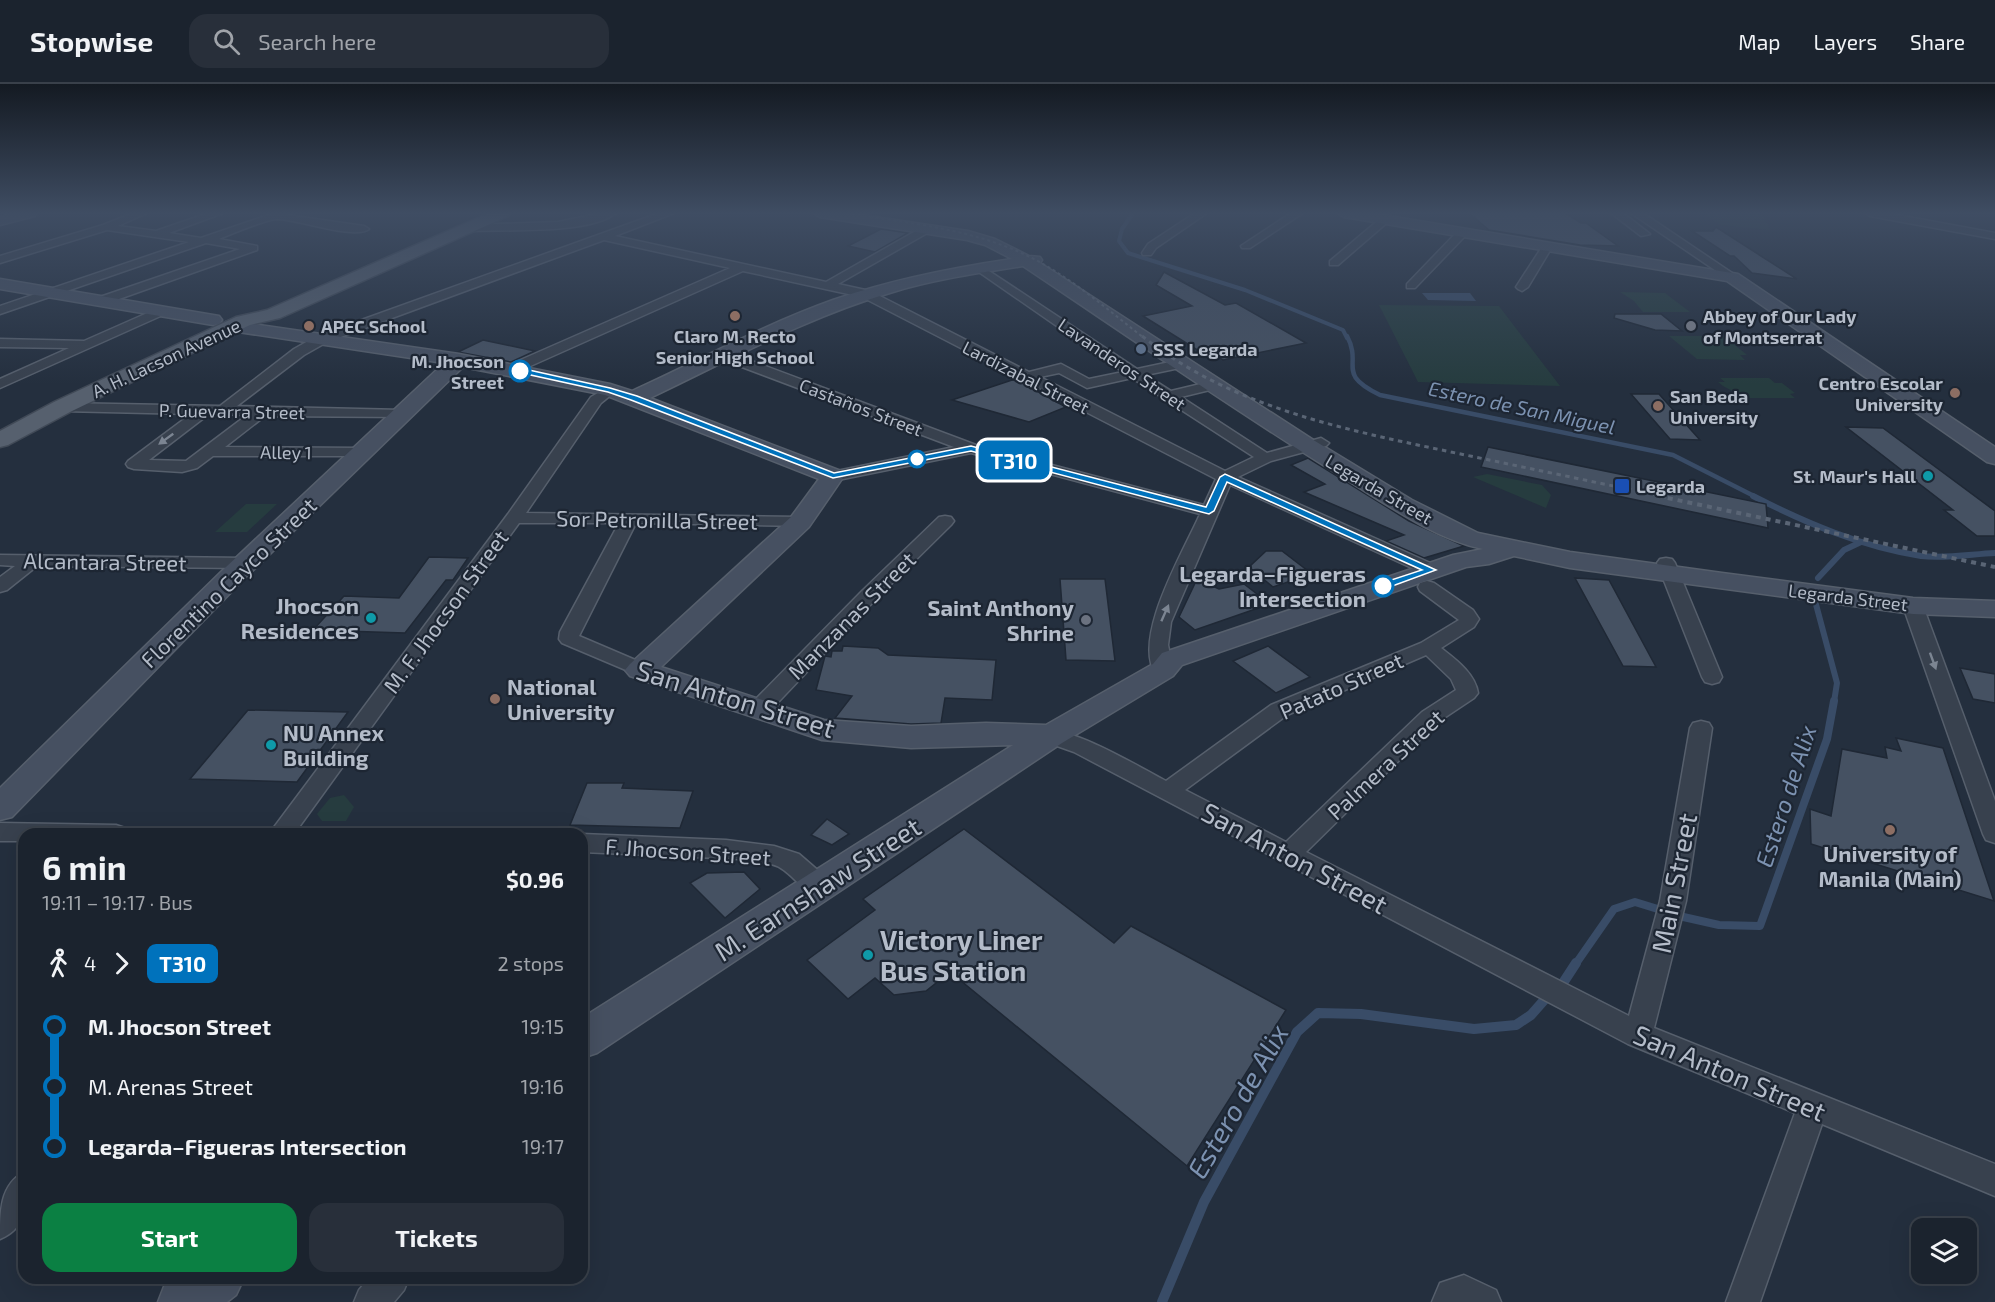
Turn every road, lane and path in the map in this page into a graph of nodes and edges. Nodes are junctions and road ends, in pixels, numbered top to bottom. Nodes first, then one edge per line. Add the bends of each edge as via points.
1 (114, 270) edge
2 (189, 270) edge
3 (348, 270) edge
4 (365, 270) edge
5 (513, 270) edge
6 (735, 270) edge
7 (761, 270) edge
8 (855, 270) edge
9 (969, 270) edge
10 (983, 270) edge
11 (1051, 270) edge
12 (1051, 270) edge
13 (1427, 270) edge
14 (1533, 270) edge
15 (1687, 270) edge
16 (1697, 270) edge
17 (1721, 270) edge
18 (1700, 272) junction
19 (1732, 277) junction
20 (0, 285) edge
21 (829, 285) junction
22 (1411, 286) dead end
23 (1522, 287) dead end
24 (48, 292) junction
25 (866, 294) junction
26 (101, 302) junction
27 (265, 304) junction
28 (0, 310) edge
29 (161, 311) junction
30 (228, 322) junction
31 (322, 339) junction
32 (0, 343) edge
33 (86, 344) junction
34 (723, 356) junction
35 (459, 360) junction
36 (1184, 363) junction
37 (512, 369) junction
38 (1135, 374) junction
39 (1024, 377) junction
40 (0, 384) edge
41 (1214, 385) junction
42 (610, 390) junction
43 (1170, 396) junction
44 (634, 398) junction
45 (62, 407) junction
46 (204, 411) junction
47 (222, 411) junction
48 (262, 411) junction
49 (402, 414) junction
50 (0, 424) edge
51 (0, 440) edge
52 (1314, 444) junction
53 (971, 448) junction
54 (210, 451) junction
55 (361, 453) junction
56 (1265, 458) junction
57 (1990, 465) edge
58 (833, 476) junction
59 (1225, 477) junction
60 (1209, 511) junction
61 (514, 518) junction
62 (630, 518) junction
63 (945, 521) dead end
64 (800, 522) junction
65 (1510, 549) junction
66 (0, 560) edge
67 (32, 561) junction
68 (246, 563) junction
69 (1668, 568) junction
70 (1429, 579) junction
71 (0, 586) edge
72 (1995, 597) edge
73 (1913, 606) junction
74 (1995, 609) edge
75 (1428, 647) junction
76 (640, 670) junction
77 (1163, 670) junction
78 (1712, 677) dead end
79 (758, 710) junction
80 (1701, 729) dead end
81 (1051, 736) junction
82 (1168, 791) junction
83 (0, 808) edge
84 (285, 828) edge
85 (0, 832) edge
86 (18, 832) edge
87 (1995, 834) edge
88 (588, 843) edge
89 (1289, 854) junction
90 (820, 887) junction
91 (1638, 1035) junction
92 (588, 1036) edge
93 (1813, 1107) junction
94 (1995, 1180) edge
95 (18, 1196) edge
96 (0, 1221) edge
97 (210, 1284) edge
98 (388, 1284) edge
99 (183, 1302) edge
100 (371, 1302) edge
101 (1449, 1302) edge
102 (1484, 1302) edge
103 (1743, 1302) edge

1 - 24 street
2 - 26 street
3 - 27 main road
4 - 30 main road, A. H. Lacson Avenue via 273,314
5 - 31 street
6 - 37 street
7 - 21 street, Lardizabal Street
8 - 21 street
9 - 25 street
10 - 38 street, Lavanderos Street
11 - 36 street, Legarda Street
12 - 52 street, Legarda Street
13 - 22 street
14 - 23 street
15 - 18 street
16 - 18 street
17 - 19 street
18 - 19 street
18 - 57 street
19 - 57 street
20 - 24 street
21 - 25 street, Lardizabal Street
24 - 26 street
24 - 28 street
25 - 34 street
25 - 39 street, Lardizabal Street
26 - 29 street
27 - 30 main road
27 - 30 main road, A. H. Lacson Avenue
29 - 30 street
29 - 33 street
30 - 31 street
30 - 45 main road, A. H. Lacson Avenue
30 - 50 main road, A. H. Lacson Avenue via 178,340
31 - 35 street
31 - 47 street
32 - 33 street
33 - 40 street
34 - 44 street
34 - 53 street, Castaños Street
35 - 37 street
35 - 49 street, Florentino Cayco Street
36 - 38 street
36 - 41 street, Legarda Street
37 - 42 street
38 - 39 street via 1087,384 1061,368
38 - 43 street, Lavanderos Street
39 - 59 street, Lardizabal Street
41 - 43 street
41 - 52 street, Legarda Street
42 - 44 street
42 - 61 street, M. F. Jhocson Street via 596,399
43 - 56 street, Lavanderos Street
44 - 58 street
45 - 46 street, P. Guevarra Street
45 - 51 main road, A. H. Lacson Avenue
46 - 47 street, P. Guevarra Street
46 -> 54 street via 134,464 185,467
47 - 48 street, P. Guevarra Street
48 - 49 street, P. Guevarra Street
48 - 54 street
49 - 55 street, Florentino Cayco Street
52 - 56 street
52 - 65 street, Legarda Street
53 - 58 street
53 - 60 street, Castaños Street
54 - 55 street, Alley 1
55 - 68 street, Florentino Cayco Street
56 - 59 street
58 - 64 street
59 - 60 street
59 - 70 street, Lardizabal Street
77 -> 60 street via 1158,645 1161,622
61 - 62 street, Sor Petronilla Street
61 - 84 street, M. F. Jhocson Street
62 - 64 street, Sor Petronilla Street
62 - 76 street, San Anton Street via 569,639
63 - 79 street, Manzanas Street
64 - 76 street
65 - 69 street, Legarda Street via 1570,560
65 - 70 street, M. Earnshaw Street via 1484,568
66 - 67 street, Alcantara Street
67 - 68 street, Alcantara Street
67 - 71 street
68 - 83 street, Florentino Cayco Street
69 - 72 street, Legarda Street via 1891,593
69 - 73 street, Legarda Street
69 - 78 street
70 - 75 street via 1469,619
70 - 77 street, M. Earnshaw Street via 1203,646 1172,658
73 - 74 street, Legarda Street
73 -> 87 street
75 - 82 street, Patato Street via 1279,710
75 - 89 street, Palmera Street via 1464,679 1467,693 1430,717
76 - 79 street, San Anton Street
77 - 81 street, M. Earnshaw Street
79 - 81 street, San Anton Street via 822,730 911,737
80 - 91 street, Main Street via 1673,901
81 - 82 street, San Anton Street via 1082,747
81 - 90 street, M. Earnshaw Street
82 - 89 street, San Anton Street
85 - 86 street
88 - 90 street, F. Jhocson Street via 774,855 790,861
89 - 91 street, San Anton Street
90 - 92 street, M. Earnshaw Street
91 - 93 street, San Anton Street
93 - 94 street, San Anton Street
93 - 103 street
95 - 96 street
97 - 99 street
98 - 100 street
101 - 102 street via 1452,1295 1464,1292

